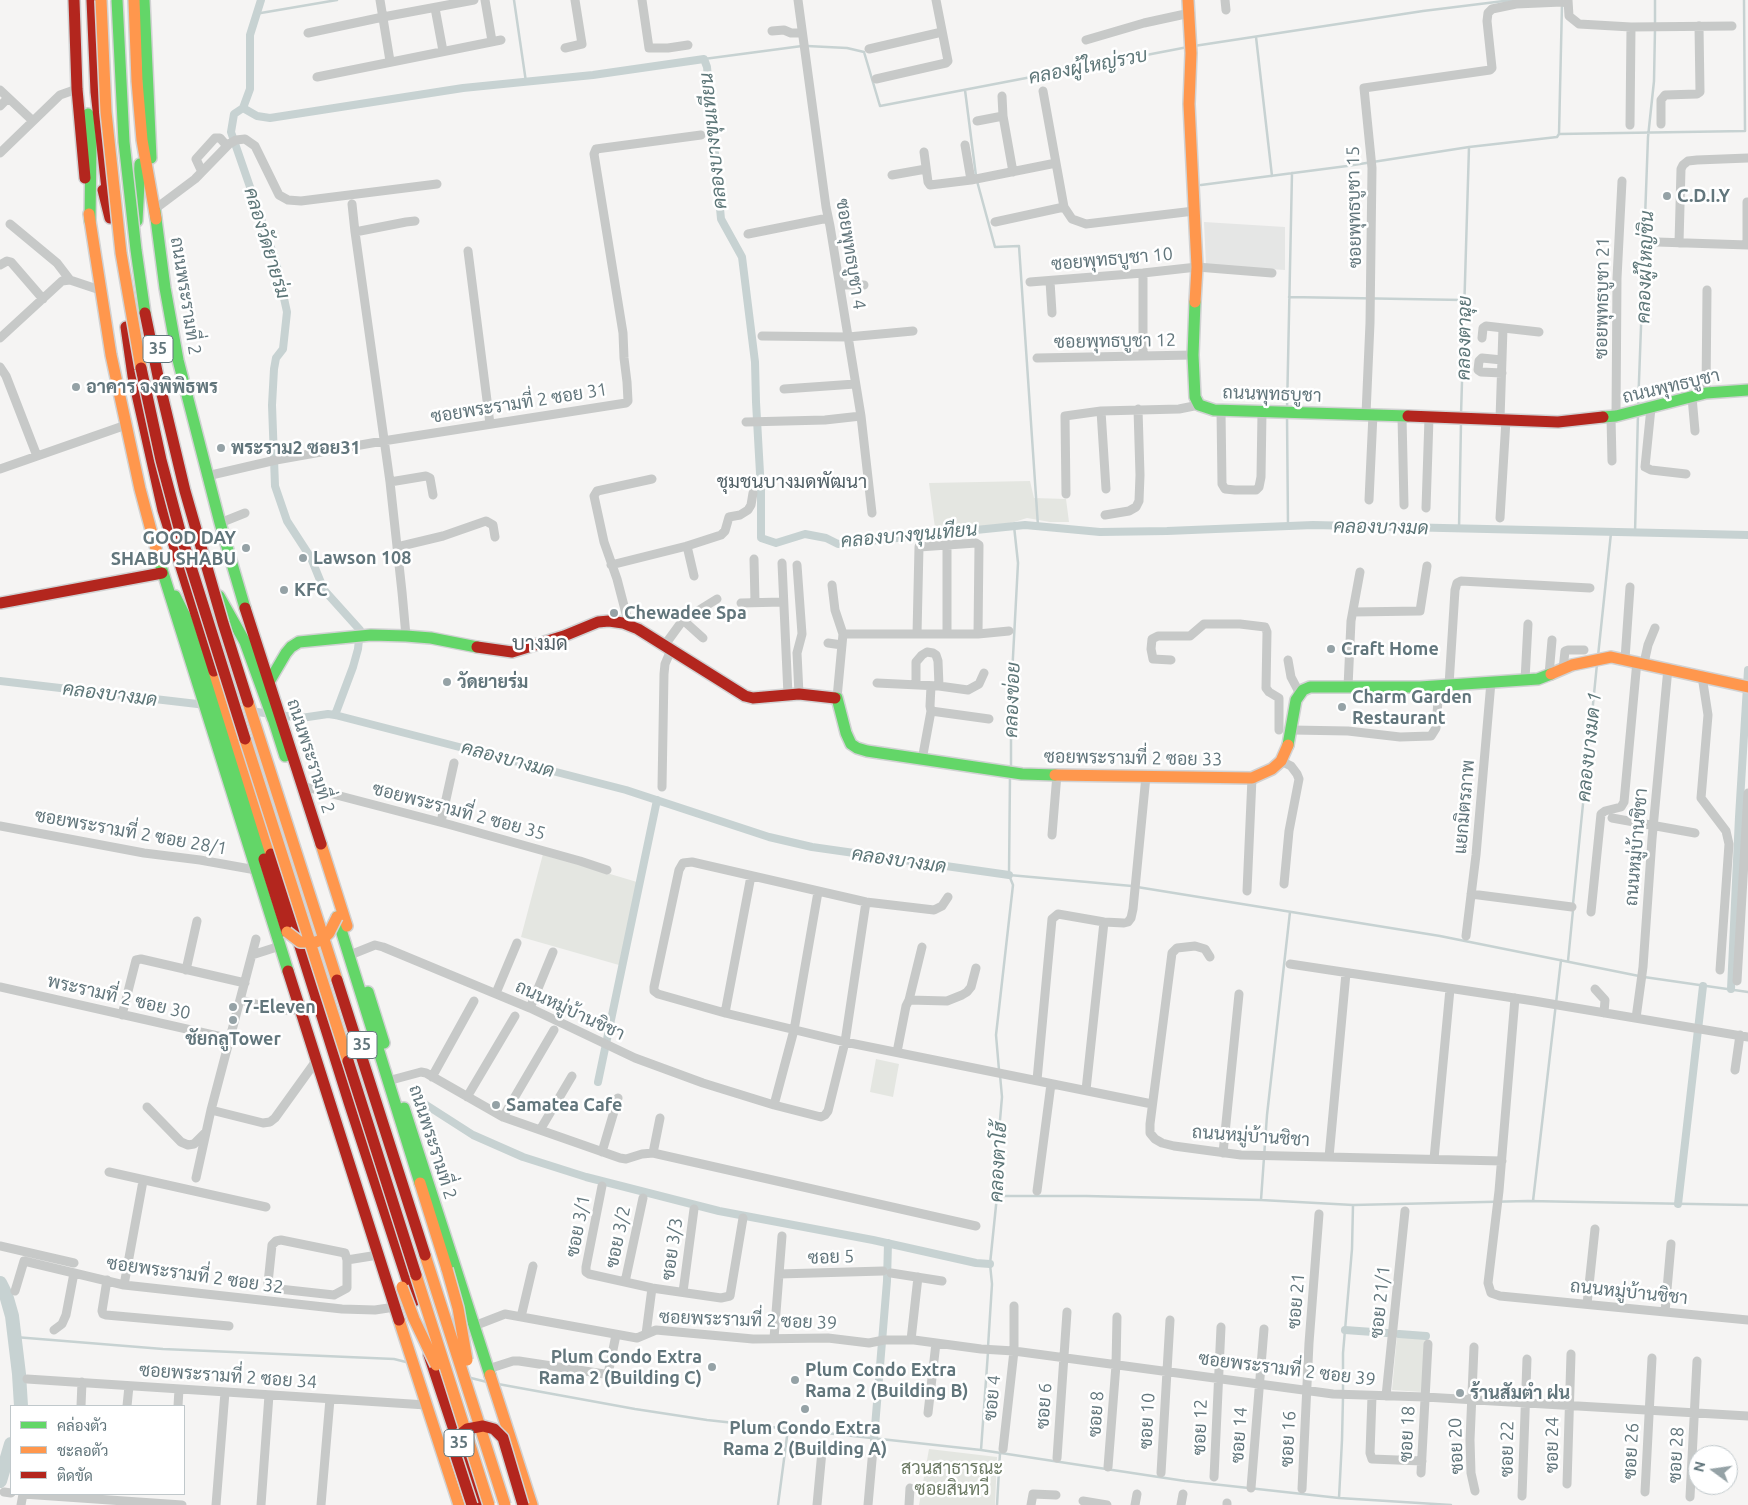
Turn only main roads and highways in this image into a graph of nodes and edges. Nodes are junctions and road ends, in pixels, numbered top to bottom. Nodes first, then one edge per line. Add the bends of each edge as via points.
1 (74, 0) edge
2 (83, 0) edge
3 (92, 0) edge
4 (101, 0) edge
5 (117, 0) edge
6 (122, 0) edge
7 (134, 0) edge
8 (144, 0) edge
9 (1188, 0) edge
10 (142, 140) junction
11 (91, 142) junction
12 (156, 214) junction
13 (110, 218) junction
14 (90, 221) junction
15 (137, 221) junction
16 (1748, 390) edge
17 (162, 573) junction
18 (219, 596) junction
19 (0, 602) edge
20 (260, 654) junction
21 (269, 682) junction
22 (208, 685) junction
23 (1745, 686) edge
24 (270, 700) junction
25 (337, 917) junction
26 (288, 932) junction
27 (476, 1416) junction
28 (462, 1421) junction
29 (459, 1505) edge
30 (472, 1505) edge
31 (479, 1505) edge
32 (489, 1505) edge
33 (507, 1505) edge
34 (523, 1505) edge
35 (532, 1505) edge

1 - 14 main road, 35 via 77,89
2 - 11 main road
3 - 13 main road, 35 via 96,92
4 - 28 main road, bridge via 106,112 118,224 137,351 161,460 209,627
5 - 27 main road, bridge via 122,119 132,222 152,348 180,474 223,622
6 - 15 main road, ถนนพระรามที่ 2 / 35 via 128,138
7 - 10 main road
8 - 12 main road, ถนนพระรามที่ 2 / 35
9 - 16 main road, ถนนพุทธบูชา via 1191,48 1189,104 1197,267 1193,355 1195,397 1199,405 1214,410 1558,422 1613,417 1706,393
10 - 12 main road
10 - 15 main road
11 - 13 main road
11 - 14 main road
12 - 20 main road, ถนนพระรามที่ 2 / 35 via 172,329 207,476
13 - 22 main road, 35 via 133,376 147,444
14 - 17 main road, 35 via 126,425
15 - 18 main road, ถนนพระรามที่ 2 / 35 via 161,366 200,532
17 - 19 main road
17 - 22 main road, 35
18 - 24 main road via 242,636
18 - 33 main road, ถนนพระรามที่ 2 / 35
20 - 21 main road, ถนนพระรามที่ 2 / 35
20 - 24 main road
21 - 23 main road, ซอยพระรามที่ 2 ซอย 33 via 276,668 300,642 406,636 512,652 609,621 629,625 745,696 837,698 851,744 867,751 999,772 1145,780 1252,778 1272,769 1281,761 1288,747 1298,697 1310,687 1444,686 1538,679 1598,658 1635,661 1667,673 1702,676
21 - 24 main road, ถนนพระรามที่ 2 / 35
22 - 26 main road
22 - 29 main road, 35 via 210,725
22 - 31 main road, 35, bridge via 230,725
24 - 25 main road via 273,719
24 - 35 main road, ถนนพระรามที่ 2 / 35 via 284,729
25 - 26 main road, bridge via 329,933 316,942 300,942
25 - 27 main road, bridge via 451,1283
26 - 28 main road, bridge via 404,1292 416,1325
27 - 33 main road, bridge
28 - 32 main road, bridge
30 - 34 main road, bridge via 456,1445 462,1433 478,1426 494,1429 503,1438

